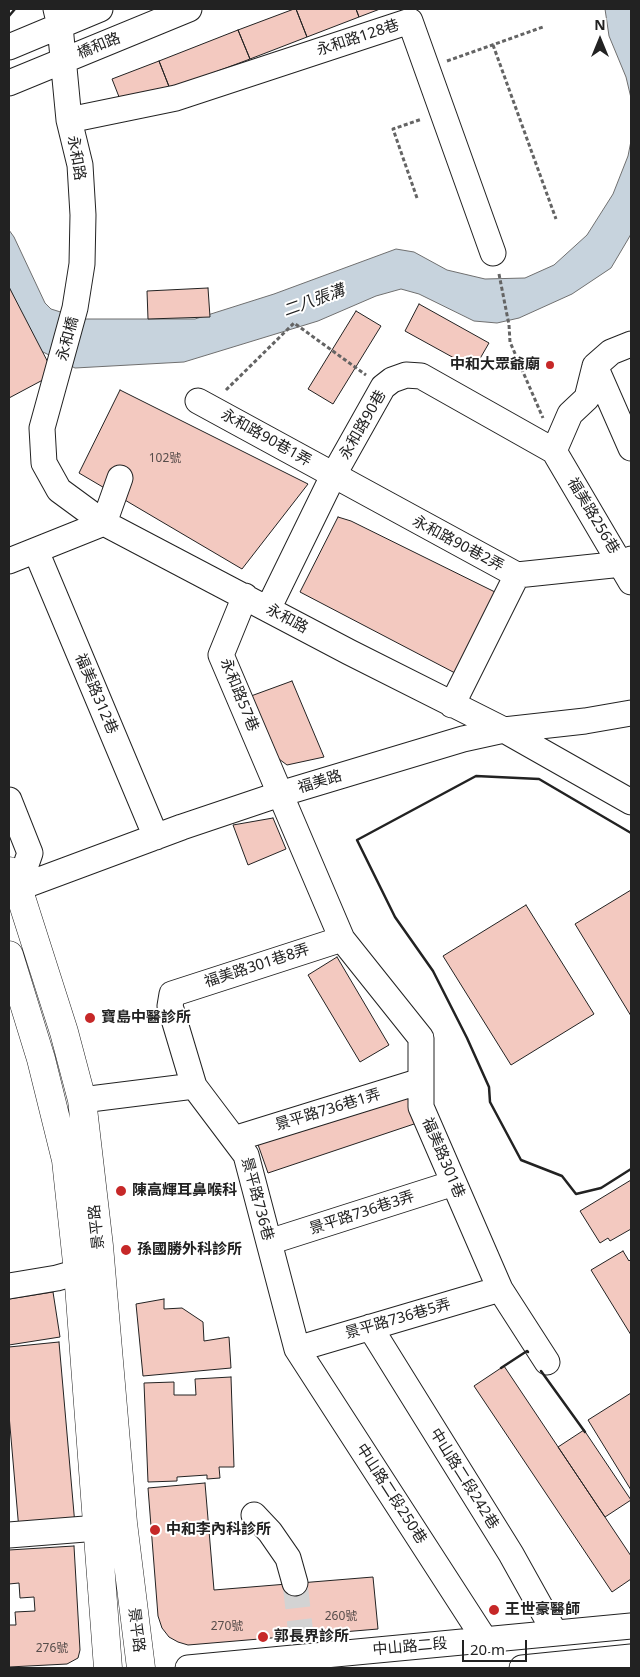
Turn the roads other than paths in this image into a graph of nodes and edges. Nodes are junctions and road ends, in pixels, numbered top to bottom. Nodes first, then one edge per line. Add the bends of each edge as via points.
1 (100, 9) edge
2 (189, 9) edge
3 (58, 17) edge
4 (9, 47) edge
5 (63, 61) junction
6 (9, 83) edge
7 (69, 120) junction
8 (496, 264) road end
9 (76, 308) joint
10 (631, 344) edge
11 (595, 366) junction
12 (60, 369) joint
13 (198, 401) dead end
14 (631, 448) edge
15 (554, 451) junction
16 (333, 476) junction
17 (120, 478) dead end
18 (104, 523) junction
19 (36, 550) junction
20 (9, 561) edge
21 (628, 568) edge
22 (517, 575) junction
23 (245, 596) junction
24 (268, 609) junction
25 (452, 705) junction
26 (631, 712) edge
27 (504, 730) junction
28 (280, 794) junction
29 (9, 800) edge
30 (631, 802) edge
31 (156, 837) junction
32 (13, 879) edge
33 (342, 939) junction
34 (9, 955) edge
35 (422, 1081) junction
36 (194, 1086) junction
37 (82, 1100) junction
38 (234, 1139) junction
39 (454, 1183) junction
40 (269, 1242) junction
41 (78, 1272) junction
42 (9, 1286) edge
43 (500, 1289) junction
44 (370, 1327) junction
45 (297, 1349) junction
46 (547, 1362) dead end
47 (254, 1515) dead end
48 (98, 1528) junction
49 (9, 1535) edge
50 (295, 1583) tunnel mouth
51 (631, 1626) edge
52 (555, 1633) junction
53 (485, 1640) junction
54 (631, 1657) edge
55 (108, 1668) edge
56 (141, 1668) edge
57 (188, 1668) edge
58 (522, 1668) edge

1 - 3 street
2 - 5 street, 橋和路
3 - 4 street
3 - 5 street, 永和路
5 - 6 street, 橋和路
5 - 7 street, 永和路
7 - 8 street, 永和路128巷 via 176,98 410,21
7 - 9 street, 永和路 via 80,165 83,214 82,264
9 - 12 street, 永和橋
10 - 11 street via 611,352
11 - 14 street
11 - 15 street via 587,398 570,414
12 - 18 street, 永和路 via 42,428 44,463 59,490
13 - 16 street, 永和路90巷1弄
15 - 16 street, 永和路90巷 via 421,376 406,375 383,387
15 - 21 street, 福美路256巷
16 - 22 street, 永和路90巷2弄
16 - 24 street, 永和路90巷
17 - 18 street
18 - 19 street
18 - 23 street, 永和路
19 - 20 street
19 - 31 street, 福美路312巷
21 - 22 street, 永和路90巷2弄
22 - 25 street
23 - 24 street, 永和路
23 - 28 street, 永和路57巷 via 221,656
24 - 25 street, 永和路
25 - 27 street, 永和路
26 - 27 street, 福美路
27 - 28 street, 福美路 via 463,739
27 - 30 street, 永和路
28 - 31 street, 福美路
28 - 33 street, 福美路301巷
29 - 32 street via 30,854
31 - 32 street, 福美路
32 - 37 main road, 景平路 via 64,1032
33 - 35 street, 福美路301巷 via 422,1038
33 - 36 street, 福美路301巷8弄 via 172,994 170,1006
34 - 41 main road, 景平路 via 41,1059 66,1160
35 - 38 street, 景平路736巷1弄
35 - 39 street, 福美路301巷 via 422,1107
36 - 37 street
36 - 38 street, 景平路736巷
37 - 56 main road, 景平路 via 99,1246 123,1523
38 - 40 street, 景平路736巷 via 246,1154
39 - 40 street, 景平路736巷3弄
39 - 43 street, 福美路301巷
40 - 45 street, 景平路736巷
41 - 42 street
41 - 48 main road, 景平路
43 - 44 street, 景平路736巷5弄
43 - 46 street, 福美路301巷
44 - 45 street, 景平路736巷5弄
44 - 52 street, 中山路二段242巷 via 511,1554
45 - 53 street, 中山路二段250巷
47 - 50 street via 288,1558
48 - 49 street
48 - 55 main road, 景平路
51 - 52 street, 中山路二段
52 - 53 street, 中山路二段
53 - 57 street, 中山路二段 via 302,1646
54 - 58 street

